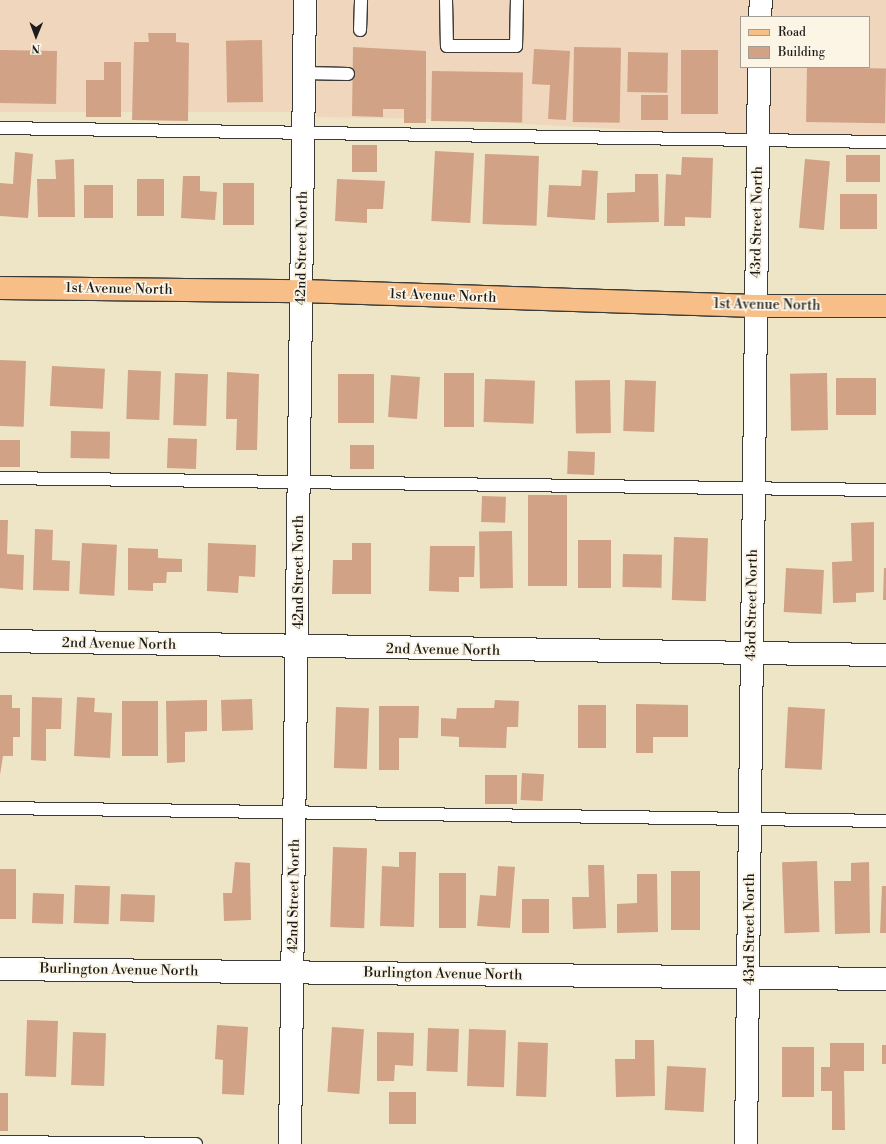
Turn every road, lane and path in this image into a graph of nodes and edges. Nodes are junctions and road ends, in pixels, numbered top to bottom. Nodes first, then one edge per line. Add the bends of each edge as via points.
1 (305, 0) edge
2 (361, 0) edge
3 (446, 0) edge
4 (517, 0) edge
5 (760, 0) edge
6 (760, 16) edge
7 (360, 30) dead end
8 (760, 68) edge
9 (305, 73) junction
10 (348, 74) dead end
11 (0, 128) edge
12 (304, 133) junction
13 (758, 140) junction
14 (886, 142) edge
15 (0, 288) edge
16 (302, 291) junction
17 (756, 306) junction
18 (886, 306) edge
19 (0, 478) edge
20 (300, 482) junction
21 (753, 488) junction
22 (886, 490) edge
23 (0, 641) edge
24 (299, 648) junction
25 (751, 654) junction
26 (886, 655) edge
27 (0, 808) edge
28 (295, 813) junction
29 (750, 818) junction
30 (886, 821) edge
31 (0, 969) edge
32 (293, 972) junction
33 (750, 978) junction
34 (886, 979) edge
35 (0, 1142) edge
36 (196, 1144) edge
37 (290, 1144) edge
38 (746, 1144) edge

1 - 9 street, 42nd Street North
2 - 7 lane
3 - 4 lane via 447,46 516,46
5 - 6 street
8 - 13 street, 43rd Street North
9 - 10 lane
9 - 12 street, 42nd Street North
11 - 12 lane
12 - 13 lane
12 - 16 street, 42nd Street North
13 - 14 lane
13 - 17 street, 43rd Street North
15 - 16 main road, 1st Avenue North
16 - 17 main road, 1st Avenue North
16 - 20 street, 42nd Street North
17 - 18 main road, 1st Avenue North
17 - 21 street, 43rd Street North
19 - 20 lane
20 - 21 lane
20 - 24 street, 42nd Street North
21 - 22 lane
21 - 25 street, 43rd Street North
23 - 24 street, 2nd Avenue North
24 - 25 street, 2nd Avenue North
24 - 28 street, 42nd Street North
25 - 26 street, 2nd Avenue North
25 - 29 street, 43rd Street North
27 - 28 lane
28 - 29 lane
28 - 32 street, 42nd Street North
29 - 30 lane
29 - 33 street, 43rd Street North
31 - 32 street, Burlington Avenue North
32 - 33 street, Burlington Avenue North
32 - 37 street, 42nd Street North
33 - 34 street, Burlington Avenue North
33 - 38 street, 43rd Street North
35 - 36 lane

